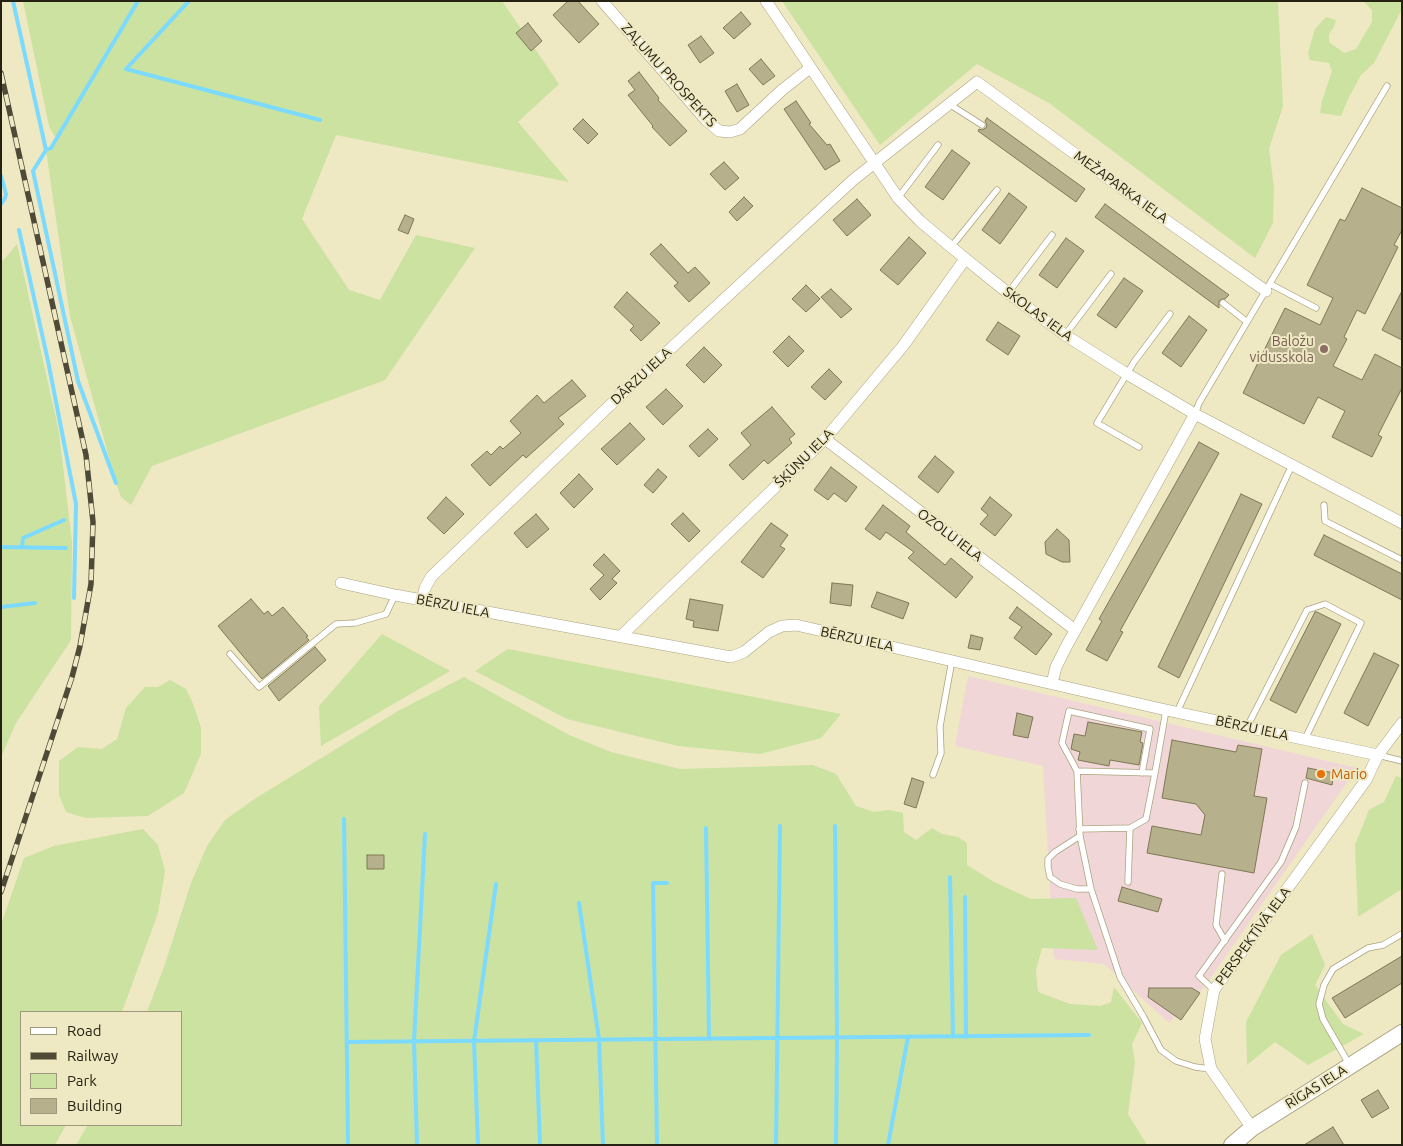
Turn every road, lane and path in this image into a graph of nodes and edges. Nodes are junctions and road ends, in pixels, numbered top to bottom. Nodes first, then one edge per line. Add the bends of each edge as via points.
1 (602, 1) edge
2 (766, 1) edge
3 (810, 68) junction
4 (977, 82) joint
5 (1387, 86) dead end
6 (949, 104) junction
7 (982, 125) dead end
8 (938, 145) dead end
9 (874, 163) junction
10 (997, 190) dead end
11 (898, 198) junction
12 (1052, 235) dead end
13 (951, 247) junction
14 (966, 259) junction
15 (1111, 274) dead end
16 (1268, 287) junction
17 (1008, 293) junction
18 (1223, 303) dead end
19 (1316, 308) dead end
20 (1170, 314) dead end
21 (1247, 322) junction
22 (1065, 335) junction
23 (1126, 374) junction
24 (1195, 414) junction
25 (825, 439) junction
26 (1138, 447) dead end
27 (1292, 465) junction
28 (1324, 505) dead end
29 (1402, 523) edge
30 (1402, 560) edge
31 (341, 583) dead end
32 (394, 595) junction
33 (422, 600) junction
34 (1075, 630) junction
35 (620, 637) junction
36 (230, 654) dead end
37 (952, 660) junction
38 (1052, 682) junction
39 (1171, 711) junction
40 (1402, 723) edge
41 (1247, 727) junction
42 (1305, 739) junction
43 (1378, 755) junction
44 (1402, 761) edge
45 (1077, 771) junction
46 (1142, 773) junction
47 (1155, 773) junction
48 (933, 774) dead end
49 (1306, 783) dead end
50 (1130, 828) junction
51 (1079, 832) junction
52 (1222, 874) dead end
53 (1128, 882) dead end
54 (1091, 889) junction
55 (1402, 934) edge
56 (1225, 941) junction
57 (1214, 990) junction
58 (1402, 1032) edge
59 (1350, 1066) junction
60 (1210, 1070) junction
61 (1252, 1128) junction
62 (1232, 1145) edge

1 - 3 street, ZAĻUMU PROSPEKTS via 719,131 740,129
2 - 3 street, SKOLAS IELA
3 - 9 street, SKOLAS IELA
4 - 6 street, DĀRZU IELA
4 - 16 street, MEŽAPARKA IELA via 1150,209
5 - 16 lane
6 - 7 lane
6 - 9 street, DĀRZU IELA
8 - 11 lane
9 - 11 street, SKOLAS IELA
9 - 33 street, DĀRZU IELA via 628,388 431,577 424,588
10 - 13 lane
11 - 13 street, SKOLAS IELA via 920,222
12 - 17 lane
13 - 14 street, SKOLAS IELA
14 - 17 street, SKOLAS IELA
14 - 25 street, ŠĶŪŅU IELA via 903,346
15 - 22 lane
16 - 19 lane
16 - 21 lane
17 - 22 street, SKOLAS IELA
18 - 21 lane
20 - 23 lane
21 - 24 lane
22 - 23 street, SKOLAS IELA
23 - 24 street, SKOLAS IELA
23 - 26 lane via 1097,423
24 - 27 street, SKOLAS IELA
24 - 34 street
25 - 34 street, OZOLU IELA
25 - 35 street, ŠĶŪŅU IELA
27 - 29 street, SKOLAS IELA
27 - 39 lane
28 - 30 lane via 1325,521
31 - 32 street, BĒRZU IELA
32 - 33 street, BĒRZU IELA
32 - 36 lane via 386,614 355,623 336,624 260,687
33 - 35 street, BĒRZU IELA
34 - 38 street
35 - 37 street, BĒRZU IELA via 731,657 744,652 768,632 782,626 796,626
37 - 38 street, BĒRZU IELA
37 - 48 lane via 940,726 941,753
38 - 39 street, BĒRZU IELA
39 - 41 street, BĒRZU IELA
39 - 47 lane
40 - 43 street, PERSPEKTĪVĀ IELA
41 - 42 street, BĒRZU IELA
41 - 42 lane via 1306,610 1325,604 1360,623
42 - 43 street, BĒRZU IELA
43 - 44 lane
43 - 57 street, PERSPEKTĪVĀ IELA via 1366,780
45 - 46 lane
45 - 46 lane via 1062,743 1068,711 1150,728
45 - 51 lane
46 - 47 lane
47 - 50 lane via 1146,819
49 - 56 lane via 1296,827 1281,862
50 - 51 lane
50 - 53 lane
51 - 54 lane
51 - 54 lane via 1048,859 1048,868 1050,877 1060,884
52 - 56 lane via 1216,925
54 - 60 lane via 1120,978 1160,1050 1176,1061
55 - 59 lane via 1383,945 1368,948 1333,969 1324,985 1319,1004 1323,1019
56 - 57 lane via 1199,976
57 - 60 street, PERSPEKTĪVĀ IELA via 1206,1040
58 - 59 main road, RĪGAS IELA
59 - 61 main road, RĪGAS IELA
60 - 61 street, PERSPEKTĪVĀ IELA
61 - 62 main road, RĪGAS IELA

